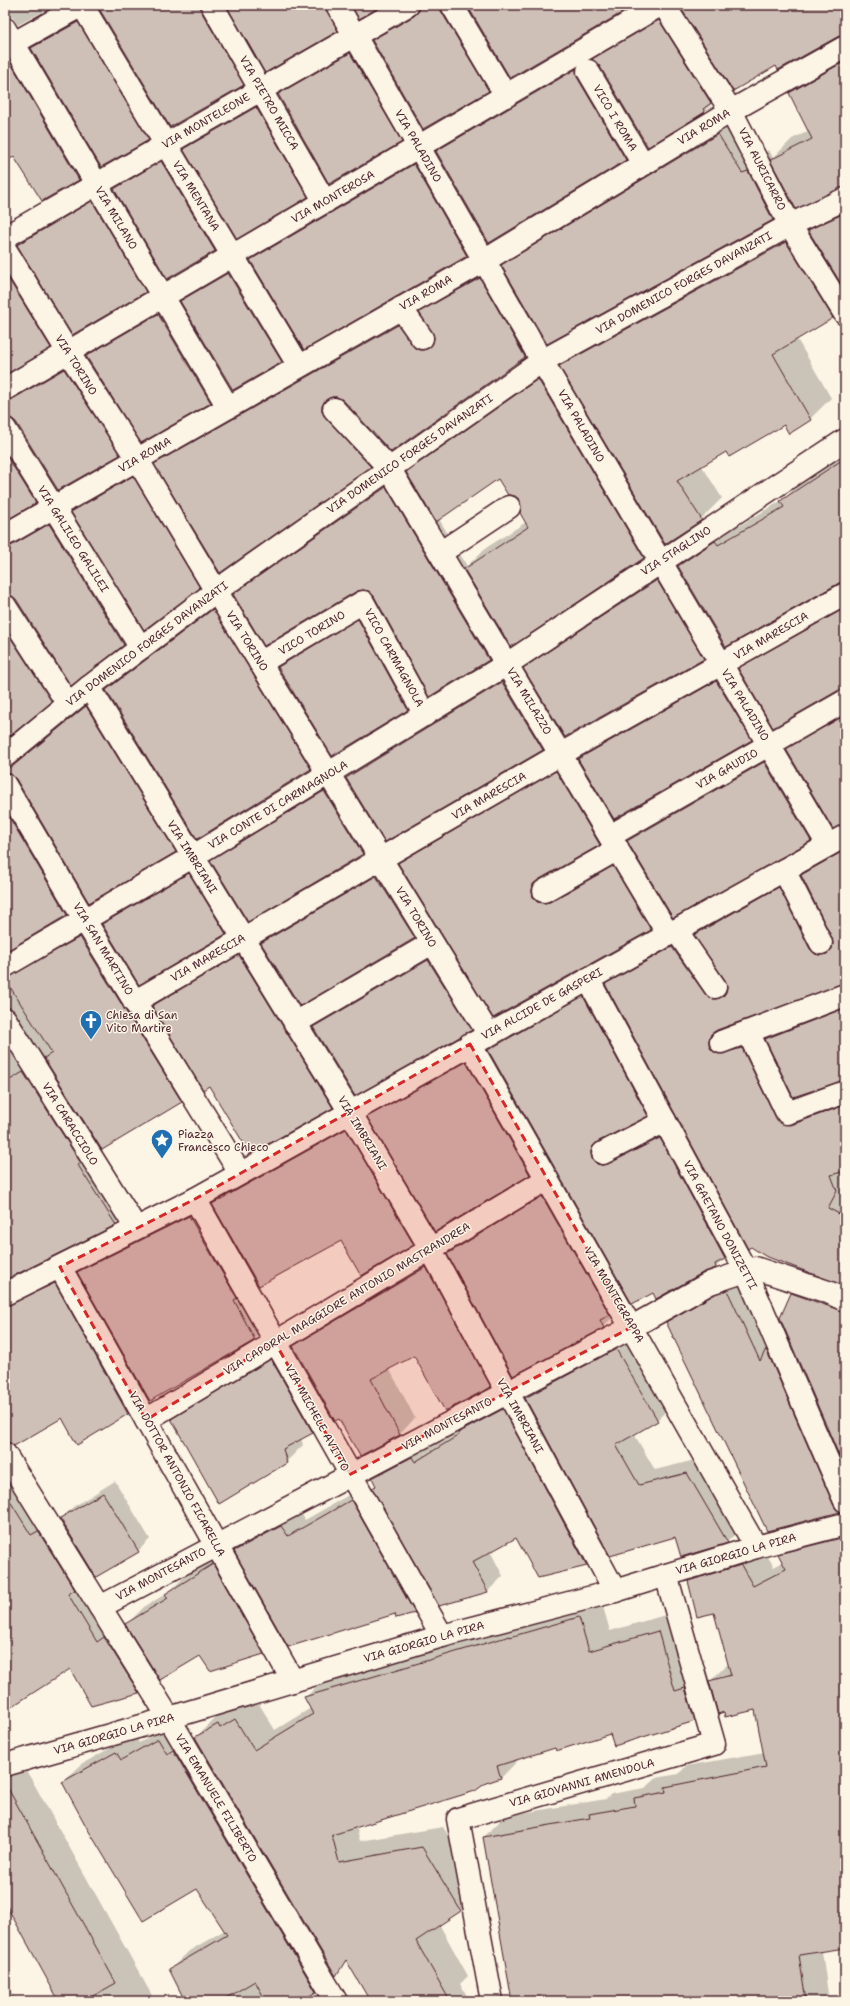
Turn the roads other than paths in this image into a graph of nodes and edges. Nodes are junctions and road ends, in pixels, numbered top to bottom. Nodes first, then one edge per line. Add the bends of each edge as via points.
1 (82, 5) edge
2 (212, 5) edge
3 (337, 5) edge
4 (408, 5) edge
5 (452, 5) edge
6 (660, 5) edge
7 (664, 5) edge
8 (355, 36) junction
9 (8, 40) edge
10 (845, 47) edge
11 (588, 71) dead end
12 (261, 90) junction
13 (506, 96) junction
14 (731, 111) junction
15 (165, 145) junction
16 (419, 147) junction
17 (643, 164) junction
18 (96, 184) junction
19 (845, 199) edge
20 (325, 202) junction
21 (790, 224) junction
22 (5, 237) edge
23 (5, 248) edge
24 (232, 256) junction
25 (484, 260) junction
26 (163, 297) junction
27 (401, 308) junction
28 (845, 314) edge
29 (422, 338) dead end
30 (68, 352) junction
31 (542, 361) junction
32 (298, 366) junction
33 (5, 389) edge
34 (228, 407) junction
35 (334, 409) dead end
36 (5, 429) edge
37 (845, 440) edge
38 (137, 459) junction
39 (389, 468) junction
40 (54, 507) junction
41 (509, 507) dead end
42 (5, 535) edge
43 (440, 553) junction
44 (660, 562) junction
45 (216, 591) junction
46 (845, 594) edge
47 (364, 602) joint
48 (5, 606) edge
49 (141, 648) junction
50 (260, 663) junction
51 (507, 664) junction
52 (721, 665) junction
53 (89, 687) junction
54 (845, 701) edge
55 (68, 704) junction
56 (425, 715) junction
57 (769, 745) junction
58 (561, 754) junction
59 (5, 756) edge
60 (329, 774) junction
61 (5, 785) edge
62 (837, 840) edge
63 (614, 843) junction
64 (192, 857) junction
65 (381, 858) junction
66 (784, 870) junction
67 (544, 891) dead end
68 (84, 919) junction
69 (672, 932) junction
70 (243, 938) junction
71 (432, 943) junction
72 (821, 943) dead end
73 (5, 966) edge
74 (588, 979) junction
75 (715, 987) dead end
76 (845, 995) edge
77 (134, 1002) junction
78 (5, 1019) edge
79 (295, 1023) junction
80 (748, 1032) junction
81 (488, 1034) junction
82 (721, 1042) dead end
83 (470, 1044) junction
84 (845, 1092) edge
85 (350, 1112) junction
86 (666, 1121) junction
87 (603, 1153) dead end
88 (240, 1173) junction
89 (547, 1179) junction
90 (195, 1199) junction
91 (136, 1228) junction
92 (430, 1249) junction
93 (60, 1267) junction
94 (746, 1271) junction
95 (5, 1294) edge
96 (845, 1300) edge
97 (632, 1327) junction
98 (275, 1342) junction
99 (507, 1392) junction
100 (146, 1420) junction
101 (5, 1454) edge
102 (349, 1475) junction
103 (845, 1501) edge
104 (845, 1524) edge
105 (216, 1545) junction
106 (756, 1547) junction
107 (666, 1575) junction
108 (615, 1590) junction
109 (100, 1607) junction
110 (442, 1636) junction
111 (293, 1681) junction
112 (169, 1718) junction
113 (5, 1765) edge
114 (336, 2001) edge
115 (492, 2001) edge

1 - 9 street
1 - 15 street, VIA MENTANA
2 - 12 street, VIA PIETRO MICCA
3 - 8 street, VIA PALADINO
4 - 8 street, VIA MONTELEONE
5 - 13 street
6 - 13 street, VIA MONTEROSA
7 - 14 street, VIA AURICARRO
8 - 12 street, VIA MONTELEONE
8 - 16 street, VIA PALADINO
9 - 18 street, VIA MILANO
10 - 14 street, VIA ROMA
11 - 17 street, VICO I ROMA
12 - 15 street, VIA MONTELEONE
12 - 20 street, VIA PIETRO MICCA
13 - 16 street, VIA MONTEROSA
14 - 17 street, VIA ROMA
14 - 21 street, VIA AURICARRO
15 - 18 street, VIA MONTELEONE
15 - 24 street, VIA MENTANA
16 - 20 street, VIA MONTEROSA
16 - 25 street, VIA PALADINO
17 - 25 street, VIA ROMA
18 - 22 street, VIA MONTELEONE
18 - 26 street, VIA MILANO
19 - 21 street, VIA DOMENICO FORGES DAVANZATI
20 - 24 street, VIA MONTEROSA
21 - 28 street, VIA AURICARRO
21 - 31 street, VIA DOMENICO FORGES DAVANZATI
23 - 30 street, VIA TORINO
24 - 26 street, VIA MONTEROSA
24 - 32 street, VIA MENTANA
25 - 27 street, VIA ROMA
25 - 31 street, VIA PALADINO
26 - 30 street, VIA MONTEROSA
26 - 34 street, VIA MILANO
27 - 29 street
27 - 32 street, VIA ROMA
30 - 33 street, VIA MONTEROSA
30 - 38 street, VIA TORINO
31 - 39 street, VIA DOMENICO FORGES DAVANZATI
31 - 44 street, VIA PALADINO
32 - 34 street, VIA ROMA
34 - 38 street, VIA ROMA
35 - 39 street, VIA MILAZZO
36 - 40 street, VIA GALILEO GALILEI
37 - 44 street, VIA STAGLINO
38 - 40 street, VIA ROMA
38 - 45 street, VIA TORINO
39 - 43 street, VIA MILAZZO
39 - 45 street, VIA DOMENICO FORGES DAVANZATI
40 - 42 street, VIA ROMA
40 - 49 street, VIA GALILEO GALILEI
41 - 43 street
43 - 51 street, VIA MILAZZO
44 - 51 street, VIA STAGLINO
44 - 52 street, VIA PALADINO
45 - 49 street, VIA DOMENICO FORGES DAVANZATI
45 - 50 street, VIA TORINO
46 - 52 street, VIA MARESCIA
47 - 50 street, VICO TORINO
47 - 56 street, VICO CARMAGNOLA
48 - 55 street
49 - 53 street, VIA DOMENICO FORGES DAVANZATI
50 - 60 street, VIA TORINO
51 - 56 street, VIA CONTE DI CARMAGNOLA
51 - 58 street, VIA MILAZZO
52 - 57 street, VIA PALADINO
52 - 58 street, VIA MARESCIA
53 - 55 street, VIA DOMENICO FORGES DAVANZATI
53 - 64 street, VIA IMBRIANI
54 - 57 street, VIA GAUDIO
55 - 59 street, VIA DOMENICO FORGES DAVANZATI
56 - 60 street, VIA CONTE DI CARMAGNOLA
57 - 62 street, VIA PALADINO
57 - 63 street, VIA GAUDIO
58 - 63 street, VIA MILAZZO
58 - 65 street, VIA MARESCIA
60 - 64 street, VIA CONTE DI CARMAGNOLA
60 - 65 street, VIA TORINO
61 - 68 street, VIA SAN MARTINO
62 - 66 street, VIA ALCIDE DE GASPERI
63 - 67 street, VIA GAUDIO
63 - 69 street, VIA MILAZZO
64 - 68 street, VIA CONTE DI CARMAGNOLA
64 - 70 street, VIA IMBRIANI
65 - 70 street, VIA MARESCIA
65 - 71 street, VIA TORINO
66 - 69 street, VIA ALCIDE DE GASPERI
66 - 72 street
68 - 73 street, VIA CONTE DI CARMAGNOLA
68 - 77 street, VIA SAN MARTINO
69 - 74 street, VIA ALCIDE DE GASPERI
69 - 75 street, VIA MILAZZO
70 - 77 street, VIA MARESCIA
70 - 79 street, VIA IMBRIANI
71 - 79 street
71 - 81 street, VIA TORINO
74 - 81 street, VIA ALCIDE DE GASPERI
74 - 86 street, VIA GAETANO DONIZETTI
76 - 80 street
77 - 88 street, VIA SAN MARTINO
78 - 91 street, VIA CARACCIOLO
79 - 85 street, VIA IMBRIANI
80 - 82 street
80 - 84 street via 787,1113
81 - 83 street, VIA ALCIDE DE GASPERI
83 - 85 street, VIA ALCIDE DE GASPERI
83 - 89 street, VIA MONTEGRAPPA
85 - 88 street, VIA ALCIDE DE GASPERI
85 - 92 street, VIA IMBRIANI
86 - 87 street
86 - 94 street, VIA GAETANO DONIZETTI
88 - 90 street
89 - 92 street, VIA CAPORAL MAGGIORE ANTONIO MASTRANDREA
89 - 97 street, VIA MONTEGRAPPA
90 - 91 street
90 - 98 street, VIA MICHELE AVITTO
91 - 93 street
92 - 98 street, VIA CAPORAL MAGGIORE ANTONIO MASTRANDREA
92 - 99 street, VIA IMBRIANI
93 - 95 street
93 - 100 street, VIA DOTTOR ANTONIO FICARELLA
94 - 96 street, VIA MONTESANTO via 756,1268
94 - 97 street, VIA MONTESANTO via 710,1283
94 - 103 street, VIA GAETANO DONIZETTI
97 - 99 street, VIA MONTESANTO
97 - 106 street, VIA MONTEGRAPPA
98 - 100 street, VIA CAPORAL MAGGIORE ANTONIO MASTRANDREA
98 - 102 street, VIA MICHELE AVITTO
99 - 102 street, VIA MONTESANTO
99 - 108 street, VIA IMBRIANI
100 - 105 street, VIA DOTTOR ANTONIO FICARELLA
101 - 109 street, VIA EMANUELE FILIBERTO
102 - 105 street, VIA MONTESANTO
102 - 110 street, VIA MICHELE AVITTO
104 - 106 street, VIA GIORGIO LA PIRA
105 - 109 street, VIA MONTESANTO
105 - 111 street, VIA DOTTOR ANTONIO FICARELLA
106 - 107 street, VIA GIORGIO LA PIRA
107 - 108 street, VIA GIORGIO LA PIRA
107 - 115 street, VIA GIOVANNI AMENDOLA via 714,1744 458,1819
108 - 110 street, VIA GIORGIO LA PIRA
109 - 112 street, VIA EMANUELE FILIBERTO
110 - 111 street, VIA GIORGIO LA PIRA
111 - 112 street, VIA GIORGIO LA PIRA
112 - 113 street, VIA GIORGIO LA PIRA
112 - 114 street, VIA EMANUELE FILIBERTO

